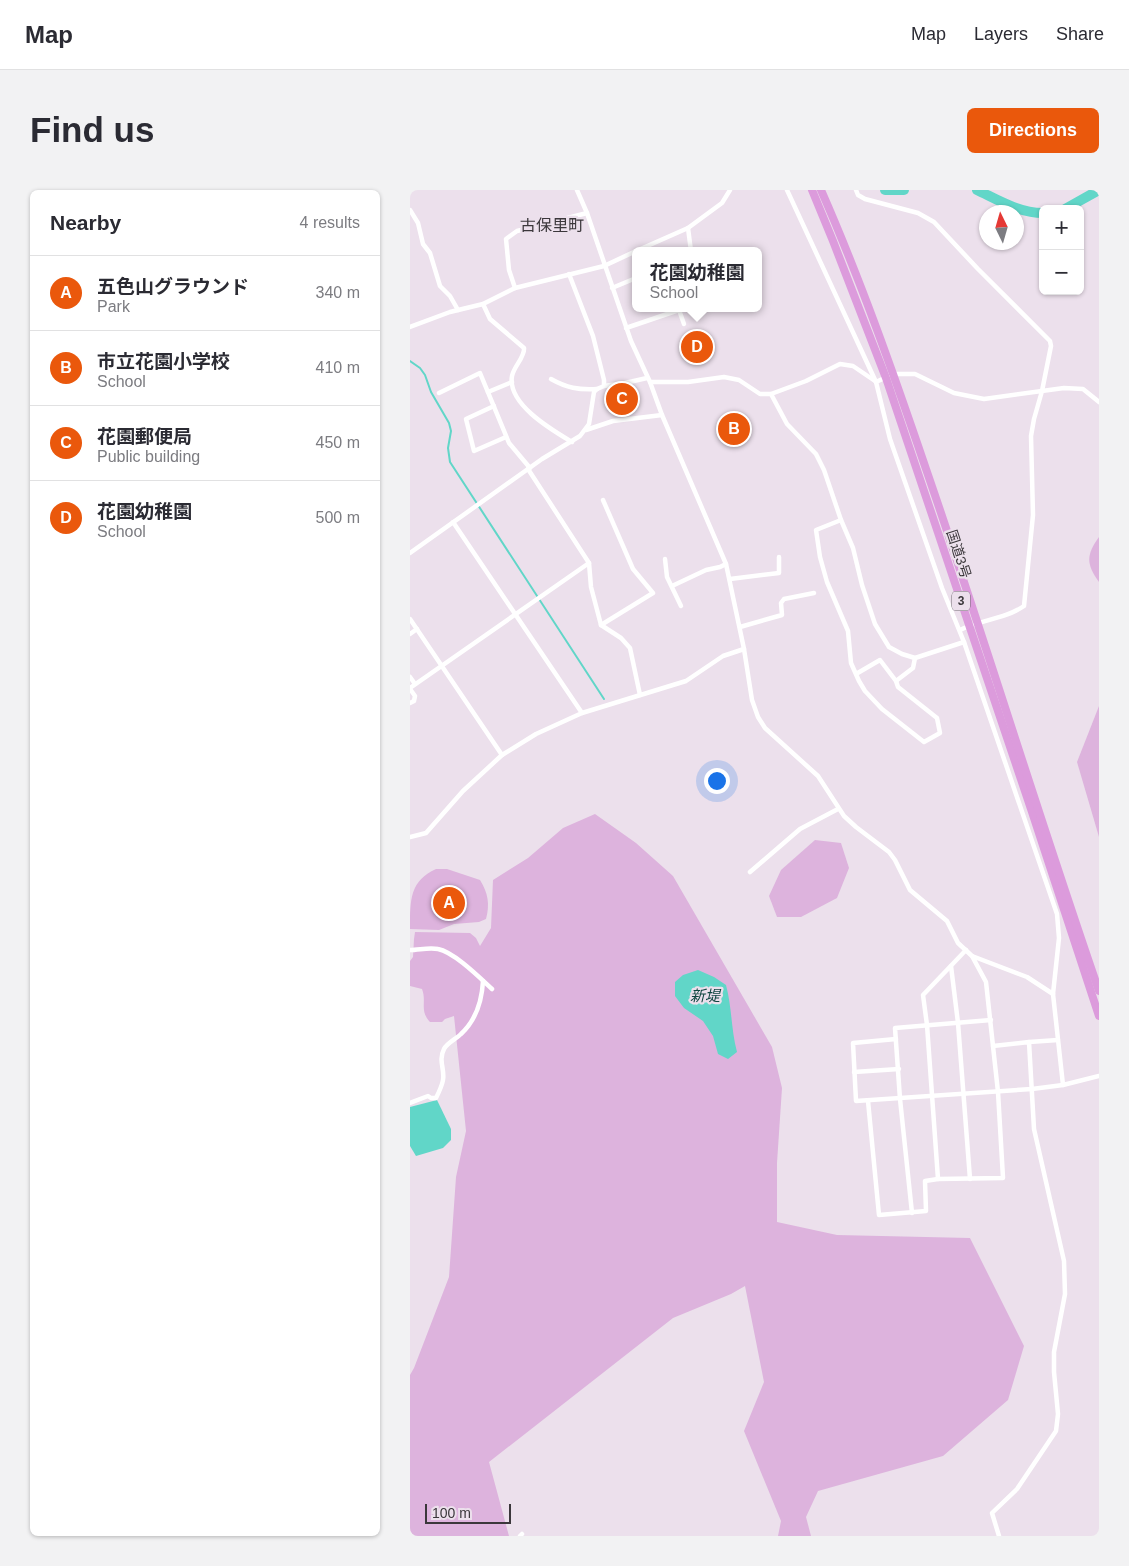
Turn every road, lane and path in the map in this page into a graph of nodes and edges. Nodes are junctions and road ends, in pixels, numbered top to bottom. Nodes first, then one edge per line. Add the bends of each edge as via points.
1 (577, 190) edge
2 (730, 190) edge
3 (787, 190) edge
4 (812, 190) edge
5 (821, 190) edge
6 (856, 190) edge
7 (410, 210) edge
8 (587, 213) junction
9 (688, 228) junction
10 (645, 247) edge
11 (690, 247) edge
12 (632, 253) edge
13 (604, 266) junction
14 (569, 274) junction
15 (632, 280) edge
16 (515, 288) junction
17 (612, 288) junction
18 (483, 304) junction
19 (458, 310) junction
20 (673, 312) edge
21 (680, 312) edge
22 (684, 324) dead end
23 (410, 327) edge
24 (626, 328) junction
25 (890, 376) junction
26 (551, 378) dead end
27 (649, 380) junction
28 (512, 382) junction
29 (876, 382) junction
30 (604, 386) junction
31 (597, 389) junction
32 (1042, 391) junction
33 (440, 392) dead end
34 (488, 392) junction
35 (771, 394) junction
36 (1099, 402) edge
37 (494, 406) junction
38 (662, 415) junction
39 (586, 430) junction
40 (506, 438) junction
41 (572, 442) junction
42 (529, 469) junction
43 (603, 500) dead end
44 (840, 520) junction
45 (453, 522) junction
46 (410, 553) edge
47 (779, 557) dead end
48 (665, 559) dead end
49 (590, 562) junction
50 (726, 564) junction
51 (730, 579) junction
52 (672, 586) junction
53 (814, 593) dead end
54 (681, 606) dead end
55 (516, 615) junction
56 (410, 619) edge
57 (973, 624) junction
58 (601, 625) junction
59 (740, 627) junction
60 (417, 629) junction
61 (960, 630) junction
62 (410, 634) edge
63 (964, 642) junction
64 (744, 649) junction
65 (915, 658) junction
66 (441, 665) junction
67 (856, 674) junction
68 (410, 677) edge
69 (896, 681) junction
70 (415, 684) junction
71 (410, 689) edge
72 (640, 695) junction
73 (410, 703) edge
74 (582, 713) junction
75 (502, 755) junction
76 (838, 809) junction
77 (410, 837) edge
78 (750, 872) dead end
79 (410, 950) edge
80 (966, 950) junction
81 (972, 956) junction
82 (951, 966) junction
83 (483, 981) junction
84 (492, 989) dead end
85 (1099, 992) edge
86 (1053, 994) junction
87 (1099, 1016) edge
88 (991, 1020) junction
89 (958, 1023) junction
90 (927, 1025) junction
91 (896, 1039) junction
92 (1058, 1040) junction
93 (1029, 1042) junction
94 (993, 1046) junction
95 (899, 1069) junction
96 (854, 1072) junction
97 (1099, 1076) edge
98 (1063, 1085) junction
99 (1032, 1089) junction
100 (998, 1092) junction
101 (963, 1094) junction
102 (931, 1096) junction
103 (900, 1099) junction
104 (868, 1101) junction
105 (410, 1103) edge
106 (938, 1179) junction
107 (970, 1179) junction
108 (912, 1213) junction
109 (999, 1536) edge

1 - 8 street
2 - 9 street via 722,203
3 - 29 street
4 - 25 highway, 国道3号 / 3
5 - 25 highway, 国道3号 / 3 via 842,239
6 - 32 street via 865,200 918,213 934,222 1050,341
7 - 19 street via 418,223 423,244 430,253 440,286
8 - 13 street
8 - 16 street via 508,237 509,270
9 - 10 street
9 - 11 street
12 - 13 street
13 - 14 street
13 - 17 street
14 - 16 street
14 - 30 street via 593,336
15 - 17 street
16 - 18 street
17 - 24 street
18 - 19 street
18 - 28 street via 490,319 524,348
19 - 23 street
20 - 24 street
21 - 22 street
24 - 27 street
25 - 29 street
25 - 32 street via 916,374 954,393 984,399
25 - 57 highway, 国道3号 / 3
26 - 31 street via 564,386
27 - 30 street
27 - 35 street via 688,382 724,378 739,380 760,394
27 - 38 street
28 - 34 street
28 - 41 street via 521,403 537,419
29 - 35 street via 853,366 840,364
29 - 61 street via 890,439
30 - 31 street
31 - 39 street
32 - 36 street via 1083,389
32 - 57 street via 1031,436 1033,515 1024,606
33 - 34 street via 480,373
34 - 37 street
35 - 44 street via 787,424 816,454
37 - 40 street
37 - 40 street via 466,419 474,451
38 - 39 street via 613,421
38 - 50 street
39 - 41 street
40 - 42 street
41 - 42 street
42 - 45 street
42 - 49 street
43 - 58 street via 633,569 653,592
44 - 65 street via 853,548 874,624 890,647
44 - 67 street via 816,530 827,582 848,631 851,664
45 - 46 street
45 - 55 street
47 - 51 street via 780,573
48 - 52 street via 667,577
49 - 55 street
49 - 58 street via 591,587
50 - 51 street
50 - 52 street
51 - 59 street
52 - 54 street
53 - 59 street via 784,599 782,615
55 - 66 street
55 - 74 street
56 - 60 street
57 - 61 street
57 - 85 highway, 国道3号 / 3
57 - 87 highway, 国道3号 / 3
58 - 72 street via 630,648
59 - 64 street
60 - 62 street
60 - 66 street
61 - 63 street
63 - 65 street
63 - 86 street via 1057,914 1059,938
64 - 72 street via 724,656 686,681
64 - 76 street via 758,717 765,728 818,776
65 - 69 street via 913,668
66 - 70 street
66 - 75 street
67 - 69 street via 880,660
67 - 69 street via 865,691 882,709 924,742 940,733 937,718 898,687
68 - 70 street
70 - 71 street
71 - 73 street via 414,701
72 - 74 street
74 - 75 street via 536,734
75 - 77 street via 463,791 426,833
76 - 78 street via 800,829
76 - 80 street via 889,852 910,890 947,921 958,943
79 - 83 street via 441,949
80 - 81 street
80 - 82 street
81 - 86 street via 1026,977
81 - 88 street via 986,982
82 - 89 street
82 - 90 street via 923,994
83 - 84 street
83 - 105 street via 478,1007 467,1028 445,1047 441,1058 444,1078 436,1098 428,1096
86 - 92 street
88 - 89 street
88 - 94 street
89 - 90 street
89 - 101 street
90 - 91 street via 895,1028
90 - 102 street
91 - 95 street
91 - 96 street via 853,1043
92 - 93 street
92 - 98 street
93 - 94 street
93 - 99 street
94 - 100 street
95 - 96 street
95 - 103 street
96 - 104 street via 856,1102
97 - 98 street
98 - 99 street
99 - 100 street
99 - 109 street via 1034,1129 1064,1260 1064,1294 1054,1352 1058,1414 1056,1431 1017,1489 992,1512
100 - 101 street
100 - 107 street via 1003,1178
101 - 102 street
101 - 107 street
102 - 103 street
102 - 106 street
103 - 104 street
103 - 108 street
104 - 108 street via 879,1216
106 - 107 street
106 - 108 street via 925,1181 926,1211

